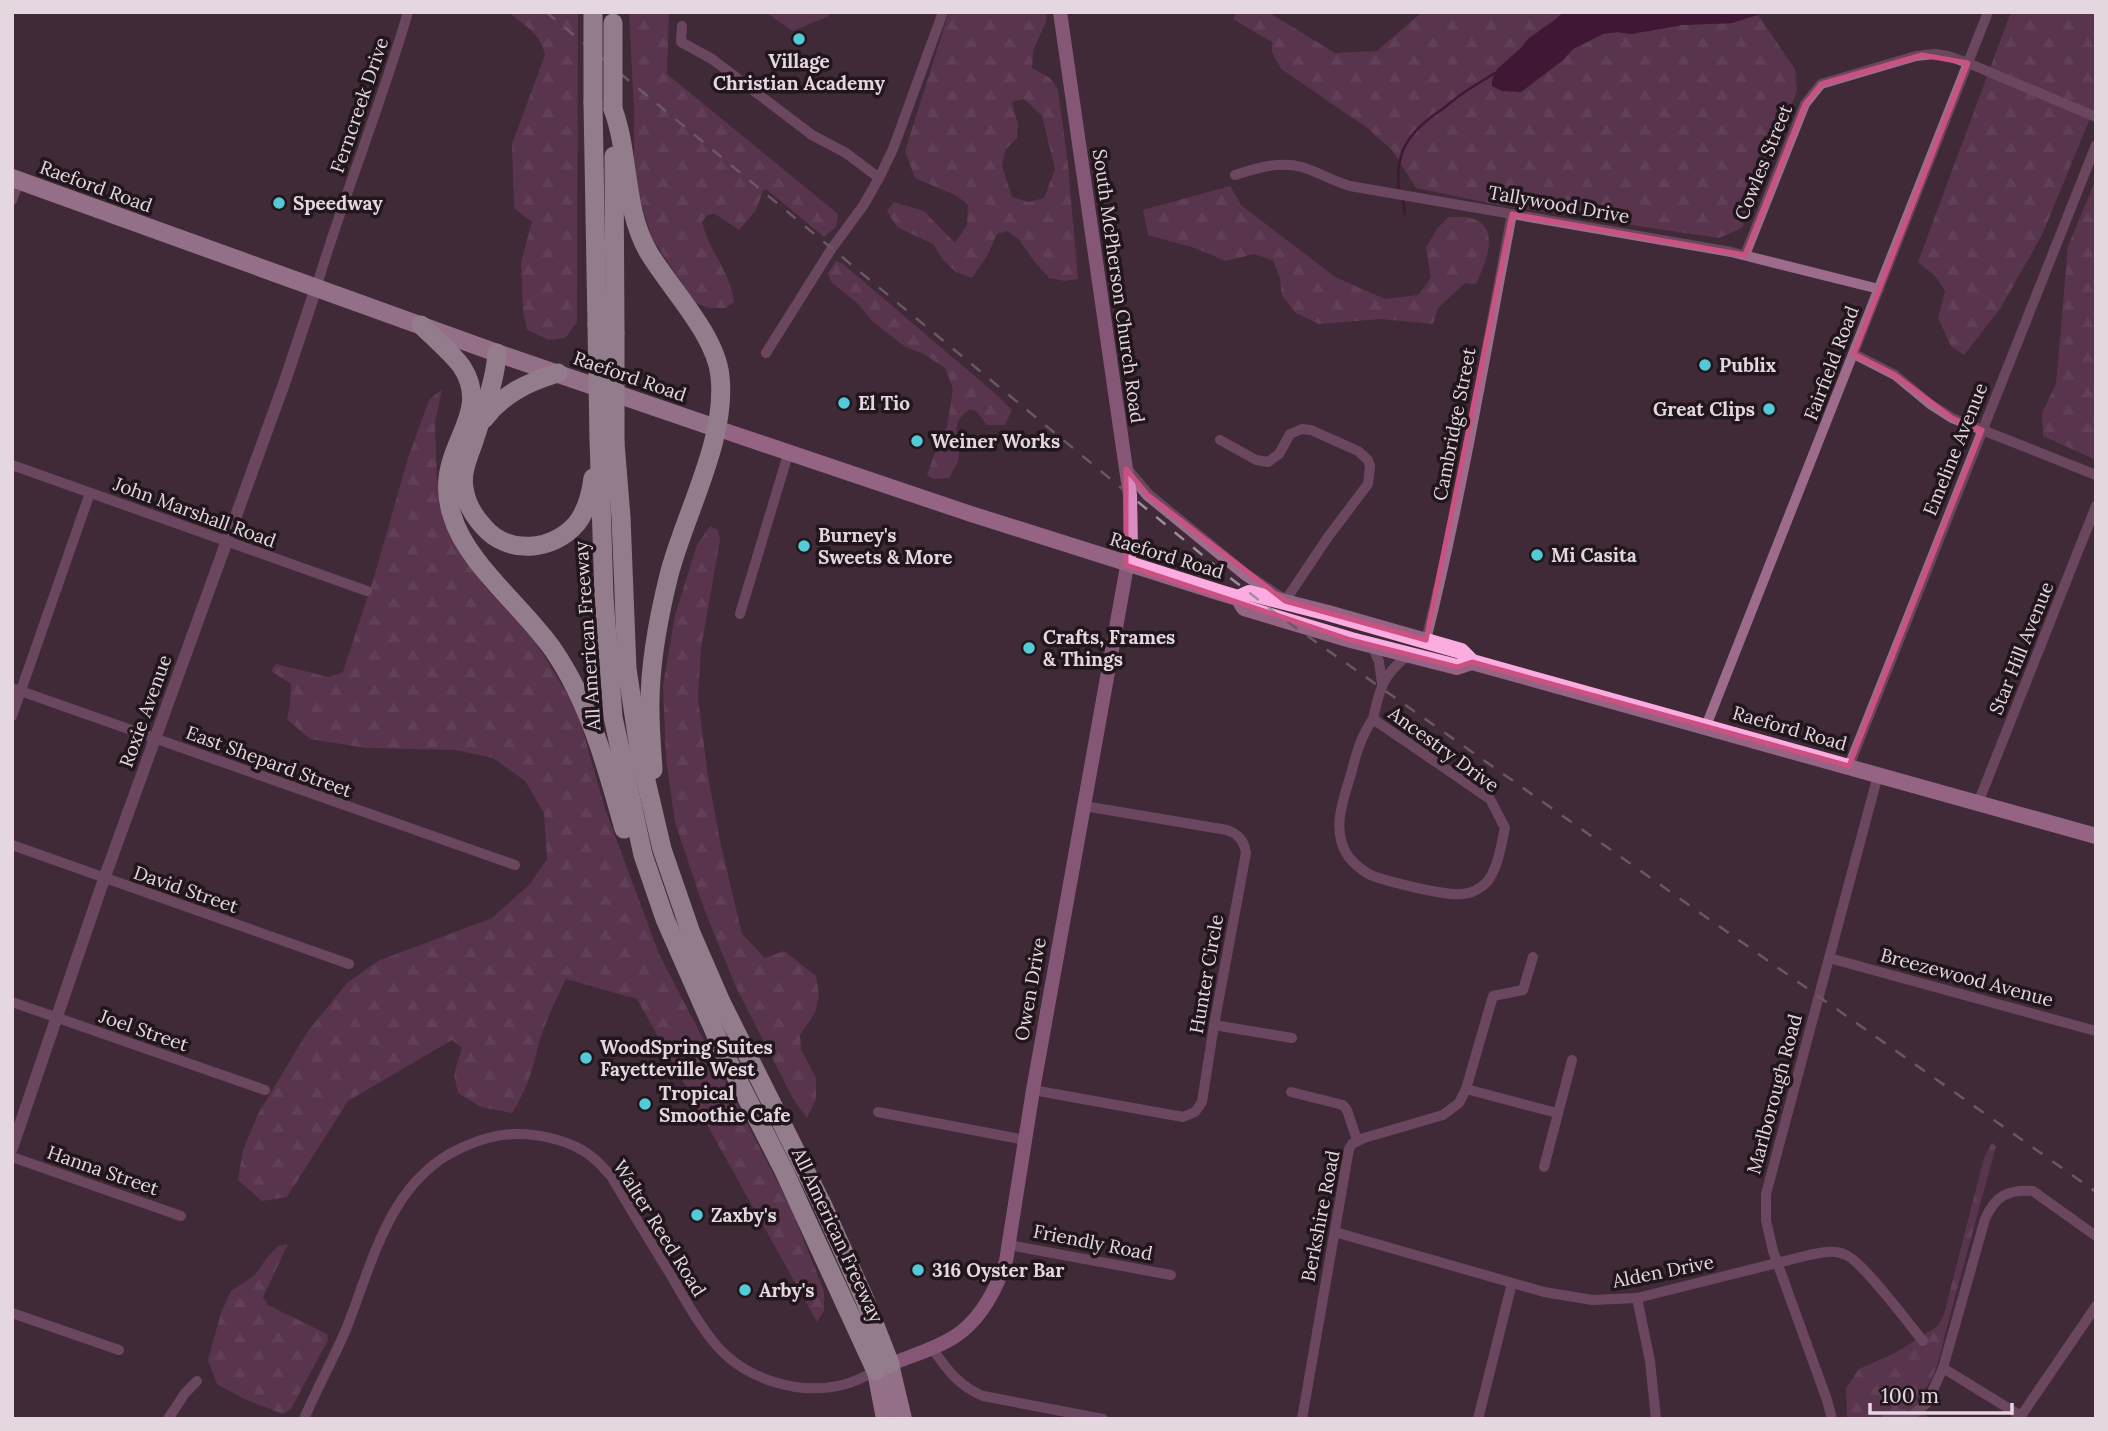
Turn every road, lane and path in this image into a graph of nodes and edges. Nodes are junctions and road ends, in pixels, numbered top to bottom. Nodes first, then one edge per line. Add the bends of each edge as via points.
1 (408, 12) edge
2 (593, 12) edge
3 (943, 12) edge
4 (1060, 12) edge
5 (1988, 12) edge
6 (613, 18) edge
7 (681, 26) dead end
8 (1968, 63) junction
9 (2096, 117) edge
10 (615, 119) junction
11 (2096, 145) edge
12 (1235, 175) dead end
13 (879, 178) junction
14 (16, 179) edge
15 (12, 200) edge
16 (1513, 214) junction
17 (1745, 255) junction
18 (316, 288) junction
19 (1879, 289) junction
20 (421, 325) junction
21 (498, 353) junction
22 (766, 353) dead end
23 (1854, 354) junction
24 (558, 373) junction
25 (475, 417) junction
26 (716, 428) junction
27 (1982, 429) junction
28 (1220, 440) dead end
29 (608, 441) junction
30 (789, 452) junction
31 (12, 465) edge
32 (1126, 469) junction
33 (2096, 475) edge
34 (89, 493) junction
35 (2096, 506) edge
36 (226, 541) junction
37 (1126, 565) junction
38 (367, 591) dead end
39 (1238, 598) junction
40 (1285, 601) junction
41 (740, 614) dead end
42 (1426, 640) junction
43 (1372, 645) junction
44 (1408, 655) junction
45 (1472, 662) junction
46 (1382, 683) junction
47 (17, 690) edge
48 (12, 716) edge
49 (1373, 719) junction
50 (1706, 726) junction
51 (156, 739) junction
52 (1849, 766) junction
53 (1878, 775) junction
54 (1978, 803) junction
55 (1084, 806) junction
56 (653, 817) junction
57 (2096, 836) edge
58 (12, 845) edge
59 (515, 865) dead end
60 (104, 879) junction
61 (1533, 957) dead end
62 (1829, 958) junction
63 (349, 964) dead end
64 (12, 1002) edge
65 (57, 1018) junction
66 (1214, 1025) junction
67 (2096, 1031) edge
68 (1292, 1038) dead end
69 (723, 1053) junction
70 (1572, 1060) dead end
71 (1466, 1089) junction
72 (265, 1090) dead end
73 (1033, 1090) junction
74 (1291, 1092) dead end
75 (878, 1112) dead end
76 (1557, 1113) junction
77 (1025, 1140) junction
78 (1357, 1140) junction
79 (12, 1148) edge
80 (12, 1157) edge
81 (1544, 1167) dead end
82 (181, 1216) dead end
83 (1335, 1232) junction
84 (2096, 1236) edge
85 (1009, 1245) junction
86 (1778, 1264) junction
87 (1171, 1275) dead end
88 (1512, 1283) junction
89 (1637, 1298) junction
90 (2096, 1306) edge
91 (12, 1312) edge
92 (1923, 1341) dead end
93 (932, 1348) junction
94 (119, 1350) dead end
95 (883, 1368) junction
96 (1943, 1368) junction
97 (197, 1381) dead end
98 (1909, 1418) edge
99 (168, 1419) edge
100 (304, 1419) edge
101 (885, 1419) edge
102 (903, 1419) edge
103 (1103, 1419) edge
104 (1302, 1419) edge
105 (1478, 1419) edge
106 (1656, 1419) edge
107 (1832, 1419) edge
108 (1886, 1419) edge

1 - 18 street, Ferncreek Drive
2 - 29 highway, All American Freeway, bridge via 597,325
3 - 13 street via 894,149
4 - 32 main road, South McPherson Church Road
5 - 8 street, Fairfield Road
6 - 10 highway, All American Freeway, bridge
7 - 13 street via 681,42 712,59 812,135
8 - 9 street, Cowles Street
8 - 17 street, Cowles Street via 1922,55 1821,84 1805,104
8 - 19 street, Fairfield Road
10 - 26 highway via 638,231 715,356 721,395
10 - 29 highway, All American Freeway, bridge via 615,334
11 - 27 street, Emeline Avenue
12 - 16 street, Tallywood Drive via 1289,165 1350,186
13 - 22 street
14 - 15 street
14 - 18 highway, Raeford Road
16 - 17 street, Tallywood Drive
16 - 42 street, Cambridge Street
17 - 19 street, Tallywood Drive
18 - 20 highway, Raeford Road
18 - 36 street, Roxie Avenue
19 - 23 street, Fairfield Road
20 - 21 highway, Raeford Road
20 - 25 highway via 460,364
21 - 24 highway, Raeford Road
21 - 25 highway via 486,369
23 - 27 street via 1895,374 1952,418
23 - 50 street, Fairfield Road
24 - 25 highway via 527,384
24 - 26 highway, Raeford Road
25 - 29 highway via 463,486 476,517 496,539 508,544 542,545 568,531 582,516
25 - 69 highway via 451,463 448,497 455,524 467,548 555,652 579,695 652,916 682,984
26 - 30 main road, Raeford Road
26 - 56 highway via 673,561 656,641 650,710
27 - 33 street
27 - 52 street, Emeline Avenue
28 - 40 street via 1268,462 1279,454 1290,434 1311,430 1368,460 1368,484
29 - 56 highway, All American Freeway via 621,517 627,669
29 - 69 highway, All American Freeway via 604,597 613,717 643,855 665,919
30 - 37 main road, Raeford Road
30 - 41 street
31 - 34 street, John Marshall Road
32 - 37 main road, South McPherson Church Road via 1131,544
32 - 40 street via 1148,495
34 - 36 street, John Marshall Road
34 - 47 street
35 - 54 street, Star Hill Avenue
36 - 38 street, John Marshall Road
36 - 51 street, Roxie Avenue
37 - 39 main road, Raeford Road
37 - 55 main road, Owen Drive
39 - 40 main road, Raeford Road via 1249,593
39 - 43 main road, Raeford Road via 1244,608
40 - 42 main road, Raeford Road
42 - 45 main road, Raeford Road via 1461,651
43 - 44 main road, Raeford Road
43 - 46 street, Ancestry Drive
44 - 45 main road, Raeford Road via 1457,667
44 - 46 street, Ancestry Drive
45 - 50 main road, Raeford Road
46 - 49 street, Ancestry Drive
47 - 48 street
47 - 51 street, East Shepard Street
49 - 49 street, Ancestry Drive via 1362,735 1340,811 1341,844 1349,859 1371,875 1449,895 1477,890 1493,872 1505,828 1490,799
50 - 52 main road, Raeford Road
51 - 59 street, East Shepard Street
51 - 60 street, Roxie Avenue
52 - 53 main road, Raeford Road
53 - 54 main road, Raeford Road
53 - 62 street, Marlborough Road
54 - 57 main road, Raeford Road
55 - 66 street, Hunter Circle via 1227,830 1242,840 1246,853
55 - 73 main road, Owen Drive
56 - 95 highway, All American Freeway via 685,917 716,991 865,1300
58 - 60 street, David Street
60 - 63 street, David Street
60 - 65 street, Roxie Avenue
61 - 71 street, Berkshire Road via 1523,990 1493,996
62 - 67 street, Breezewood Avenue
62 - 86 street, Marlborough Road via 1766,1194 1766,1220
64 - 65 street, Joel Street
65 - 72 street, Joel Street
65 - 79 street, Roxie Avenue
66 - 68 street
66 - 73 street, Hunter Circle via 1202,1102 1189,1116
69 - 95 highway, All American Freeway
70 - 76 street
71 - 76 street
71 - 78 street, Berkshire Road via 1459,1103 1443,1115
73 - 77 main road, Owen Drive
74 - 78 street via 1343,1105
75 - 77 street
76 - 81 street
77 - 85 main road, Owen Drive
78 - 83 street, Berkshire Road via 1347,1155
80 - 82 street, Hanna Street
83 - 88 street, Alden Drive
83 - 104 street, Berkshire Road
84 - 96 street via 2033,1191 2003,1195 1991,1205
85 - 87 street, Friendly Road
85 - 93 main road, Owen Drive via 985,1307 967,1327
86 - 89 street, Alden Drive
86 - 92 street, Alden Drive via 1828,1252 1847,1255
86 - 107 street, Marlborough Road
88 - 89 street, Alden Drive via 1567,1297
88 - 105 street
89 - 106 street
90 - 96 street via 2021,1416
91 - 94 street
93 - 95 main road, Owen Drive
93 - 103 street via 955,1380 971,1391
95 - 100 street, Walter Reed Road via 847,1384 804,1388 773,1382 741,1366 726,1356 701,1326 611,1176 592,1156 544,1136 509,1134 476,1140 445,1155 401,1198
95 - 101 highway
95 - 102 highway
96 - 98 street via 1927,1403
97 - 99 street
98 - 108 street

